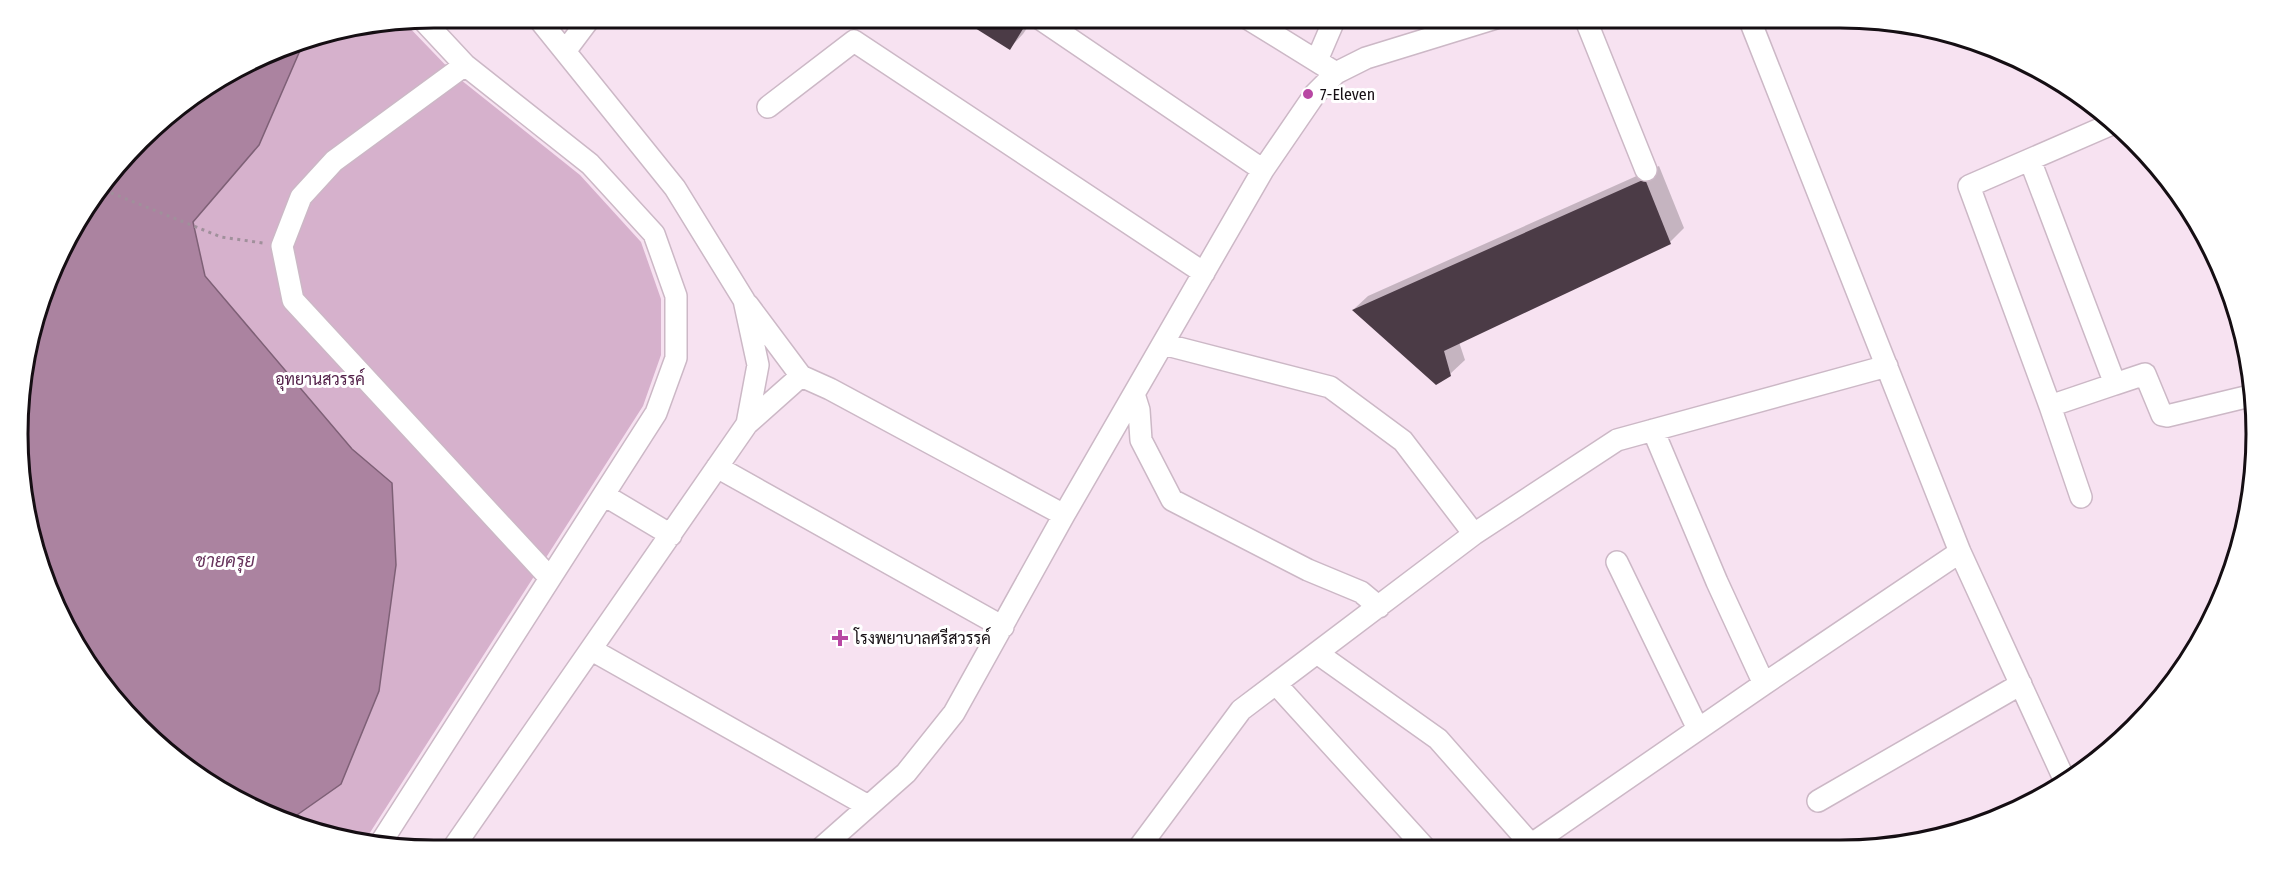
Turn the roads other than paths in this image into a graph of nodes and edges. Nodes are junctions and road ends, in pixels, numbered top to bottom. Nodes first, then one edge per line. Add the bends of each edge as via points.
1 (431, 28) edge
2 (547, 28) edge
3 (582, 28) edge
4 (1054, 28) edge
5 (1264, 28) edge
6 (1331, 28) edge
7 (1464, 28) edge
8 (1589, 28) edge
9 (1753, 28) edge
10 (566, 50) junction
11 (1317, 60) junction
12 (465, 65) junction
13 (1336, 73) junction
14 (768, 107) dead end
15 (2105, 127) edge
16 (2030, 160) junction
17 (1263, 170) junction
18 (1646, 170) dead end
19 (1203, 273) junction
20 (744, 300) junction
21 (1163, 344) junction
22 (1887, 366) junction
23 (801, 376) junction
24 (2115, 384) junction
25 (1134, 394) junction
26 (2245, 397) edge
27 (2050, 406) junction
28 (747, 424) junction
29 (1653, 430) junction
30 (717, 467) junction
31 (604, 495) junction
32 (2081, 497) dead end
33 (1064, 515) junction
34 (1474, 534) junction
35 (671, 536) junction
36 (1960, 552) junction
37 (1617, 562) dead end
38 (550, 578) junction
39 (1379, 607) junction
40 (1003, 627) junction
41 (592, 650) junction
42 (1317, 653) junction
43 (1276, 684) junction
44 (1764, 684) junction
45 (2021, 684) junction
46 (1698, 729) junction
47 (2062, 775) edge
48 (1818, 801) dead end
49 (868, 806) junction
50 (384, 837) edge
51 (459, 840) edge
52 (836, 840) edge
53 (1145, 840) edge
54 (1418, 840) edge
55 (1524, 840) edge
56 (1540, 840) edge

1 - 12 street
2 - 10 street
3 - 10 street
4 - 17 street
5 - 11 street
6 - 11 street
7 - 13 street via 1366,58
8 - 18 street
9 - 22 street
10 - 20 street via 675,188
11 - 13 street
12 - 31 street via 590,164 654,234 676,296 676,358 656,413
12 - 38 street via 334,161 301,197 282,246 293,300
13 - 17 street via 1315,94
14 - 19 street via 854,41
15 - 16 street
16 - 24 street
16 - 27 street via 1971,184 1970,191
17 - 19 street
19 - 21 street
20 - 23 street
20 - 28 street via 758,365
21 - 25 street
21 - 34 street via 1330,387 1403,441
22 - 29 street
22 - 36 street
23 - 28 street
23 - 33 street
24 - 26 street via 2145,374 2164,416
24 - 27 street
25 - 33 street
25 - 39 street via 1141,440 1172,500 1308,570 1361,592
27 - 32 street
28 - 30 street
29 - 34 street via 1617,440
29 - 44 street
30 - 35 street
30 - 40 street
31 - 35 street
31 - 38 street
33 - 40 street
34 - 39 street
35 - 41 street
36 - 44 street
36 - 45 street
37 - 46 street
38 - 50 street
39 - 42 street
40 - 49 street via 954,713 906,773
41 - 49 street
41 - 51 street
42 - 43 street
42 - 55 street via 1438,739
43 - 53 street via 1241,710
43 - 54 street
44 - 46 street
45 - 47 street
45 - 48 street
46 - 56 street
49 - 52 street

